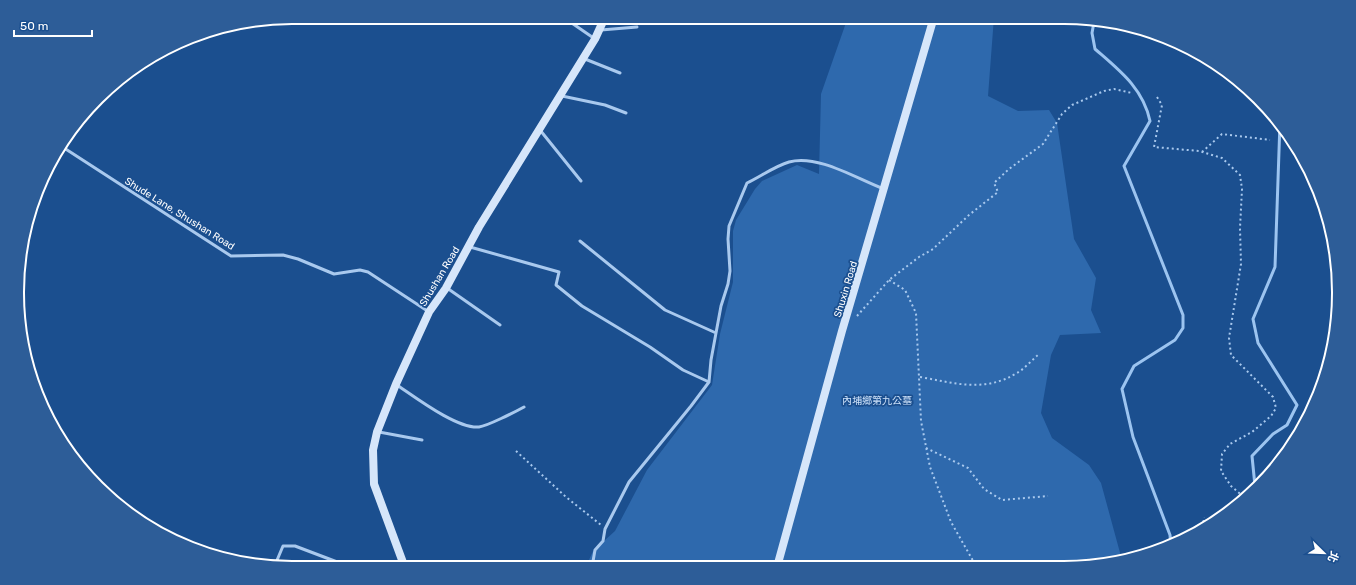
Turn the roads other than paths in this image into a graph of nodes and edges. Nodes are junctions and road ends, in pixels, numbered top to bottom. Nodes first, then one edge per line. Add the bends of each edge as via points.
1 (574, 24) edge
2 (602, 24) edge
3 (932, 24) edge
4 (637, 27) dead end
5 (599, 30) junction
6 (595, 38) junction
7 (583, 58) junction
8 (620, 74) dead end
9 (560, 95) junction
10 (626, 113) dead end
11 (539, 129) junction
12 (65, 149) edge
13 (581, 181) dead end
14 (885, 190) junction
15 (580, 241) dead end
16 (468, 246) junction
17 (446, 288) junction
18 (429, 312) junction
19 (500, 325) dead end
20 (716, 332) junction
21 (709, 382) junction
22 (396, 384) junction
23 (524, 407) dead end
24 (377, 432) junction
25 (422, 440) dead end
26 (277, 560) edge
27 (335, 561) edge
28 (402, 561) edge
29 (593, 561) edge
30 (779, 561) edge

1 - 6 lane
2 - 5 street, Shushan Road
3 - 14 street, Shuxin Road
4 - 5 lane
5 - 6 street, Shushan Road
6 - 7 street, Shushan Road
7 - 8 lane
7 - 9 street, Shushan Road
9 - 10 lane via 605,105
9 - 11 street, Shushan Road
11 - 13 lane
11 - 16 street, Shushan Road
12 - 18 lane, Shude Lane, Shushan Road via 231,256 283,256 298,259 334,274 360,270 368,272
14 - 20 lane via 832,166 810,161 789,162 747,183 729,226 728,284
14 - 30 street, Shuxin Road via 842,331
15 - 20 lane via 665,310
16 - 17 street, Shushan Road
16 - 21 lane via 559,272 556,285 582,306 683,370
17 - 18 street, Shushan Road
17 - 19 lane
18 - 22 street, Shushan Road
20 - 21 lane
21 - 29 lane via 629,482 605,529 603,541 595,550
22 - 23 lane via 457,422 479,427
22 - 24 street, Shushan Road
24 - 25 lane
24 - 28 street, Shushan Road via 373,450 374,484
26 - 27 lane via 283,546 295,546

